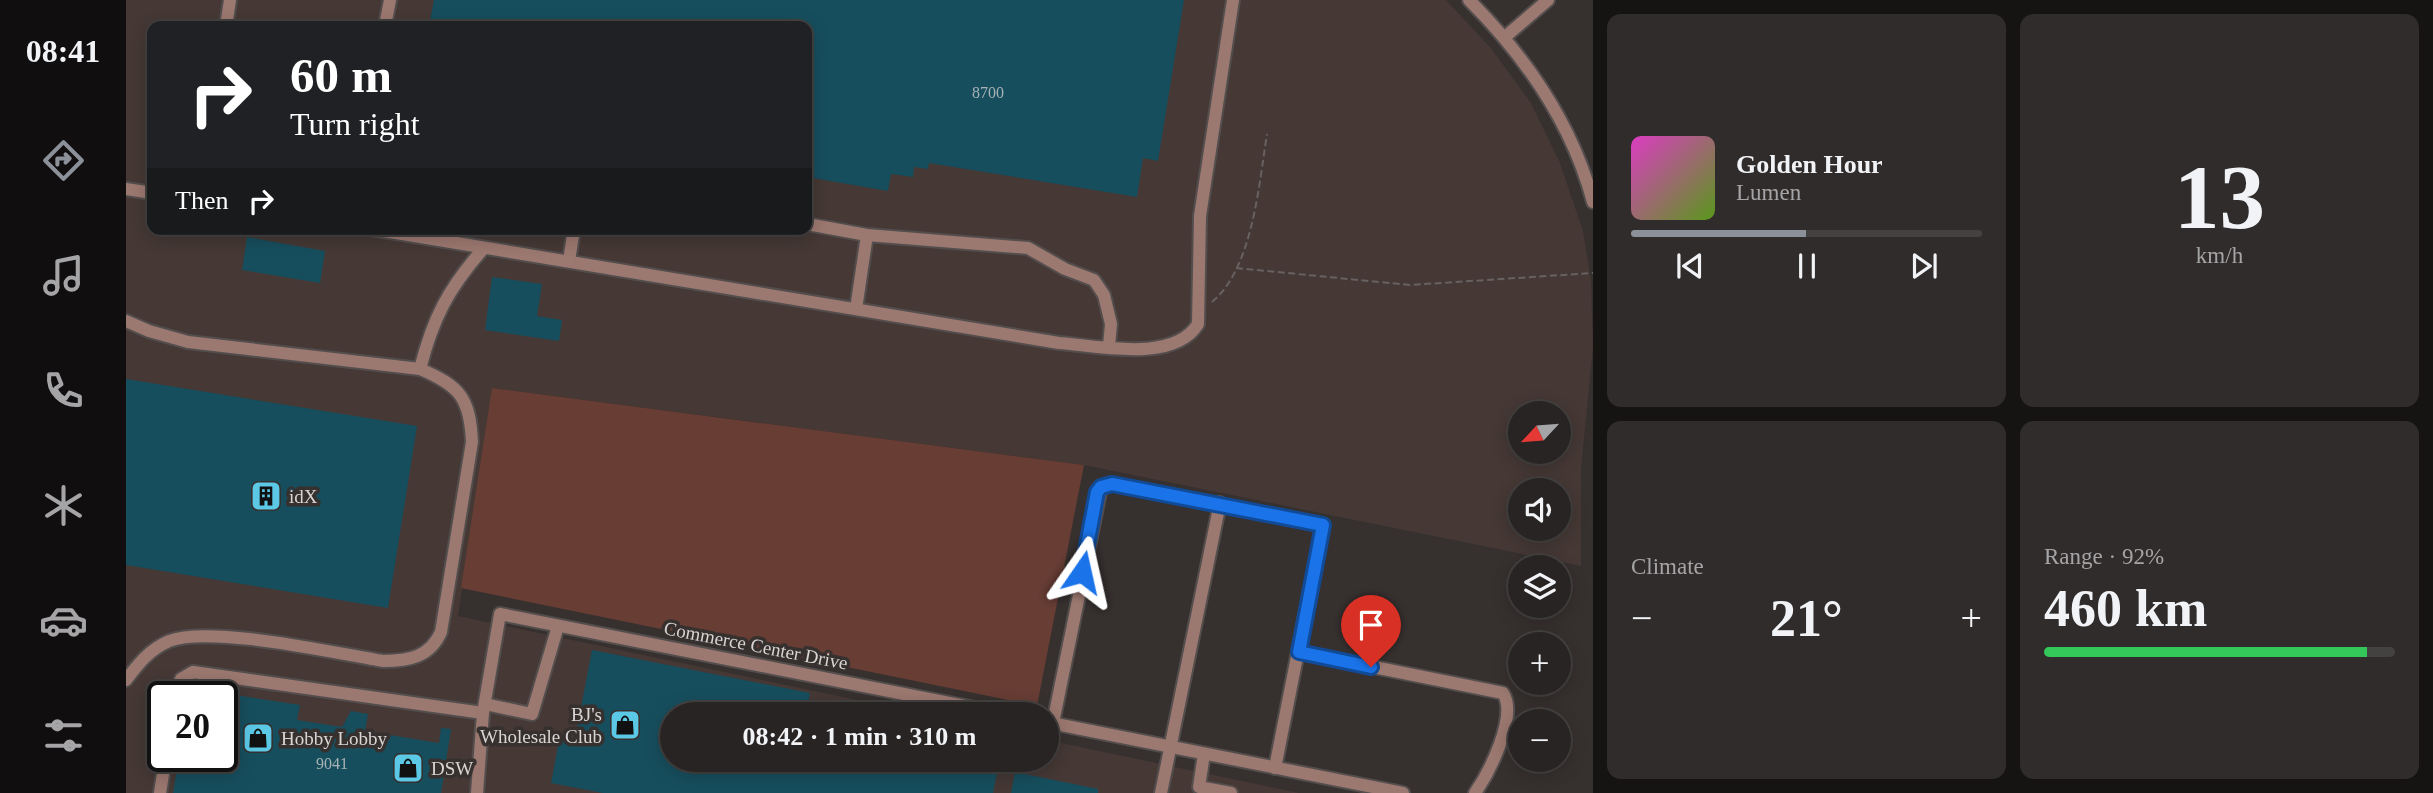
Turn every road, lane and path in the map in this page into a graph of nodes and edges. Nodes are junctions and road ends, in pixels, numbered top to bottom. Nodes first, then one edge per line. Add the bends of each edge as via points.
1 (230, 0) edge
2 (390, 0) edge
3 (1233, 0) edge
4 (1469, 0) edge
5 (1548, 0) edge
6 (227, 21) edge
7 (386, 21) edge
8 (1504, 37) junction
9 (1267, 134) dead end
10 (126, 189) edge
11 (147, 192) edge
12 (1593, 202) edge
13 (812, 225) edge
14 (405, 235) edge
15 (573, 235) edge
16 (867, 235) junction
17 (483, 249) junction
18 (569, 261) junction
19 (1236, 268) junction
20 (1593, 273) edge
21 (856, 309) junction
22 (1200, 312) junction
23 (126, 321) edge
24 (1109, 346) junction
25 (420, 369) junction
26 (1220, 503) junction
27 (558, 626) junction
28 (1299, 652) junction
29 (126, 680) edge
30 (180, 681) edge
31 (944, 702) edge
32 (1055, 702) edge
33 (484, 709) junction
34 (1059, 725) edge
35 (1170, 747) junction
36 (1204, 754) junction
37 (1275, 768) junction
38 (163, 772) edge
39 (160, 793) edge
40 (477, 793) edge
41 (1161, 793) edge
42 (1231, 793) edge
43 (1403, 793) edge
44 (1475, 793) edge

1 - 6 street
2 - 7 street
3 - 22 street via 1200,216
4 - 8 street
5 - 8 street
8 - 12 street via 1559,117
9 - 19 path via 1250,226
10 - 11 street
13 - 16 street
14 - 17 street
15 - 18 street
16 - 21 street
16 - 24 street via 1028,248 1040,253 1094,280 1104,295 1111,324
17 - 18 street
17 - 25 street via 437,313
18 - 21 street
19 - 20 path via 1410,285
19 - 22 path via 1217,298
21 - 24 street via 1059,343
22 - 24 street via 1194,332 1178,344
23 - 25 street via 188,341
25 - 29 street via 461,394 469,412 472,442 436,644 415,658 383,661 198,635 155,648
26 - 28 street via 1323,525
26 - 32 street via 1112,484 1101,487
26 - 35 street
27 - 31 street, Commerce Center Drive
27 - 33 street via 532,714
27 - 33 street, Commerce Center Drive via 499,614
28 - 37 street
28 - 44 street via 1503,693 1508,705 1495,763
30 - 33 street via 193,672
33 - 40 street
34 - 35 street
35 - 36 street
35 - 41 street
36 - 37 street
36 - 42 street via 1199,787
37 - 43 street
38 - 39 street

